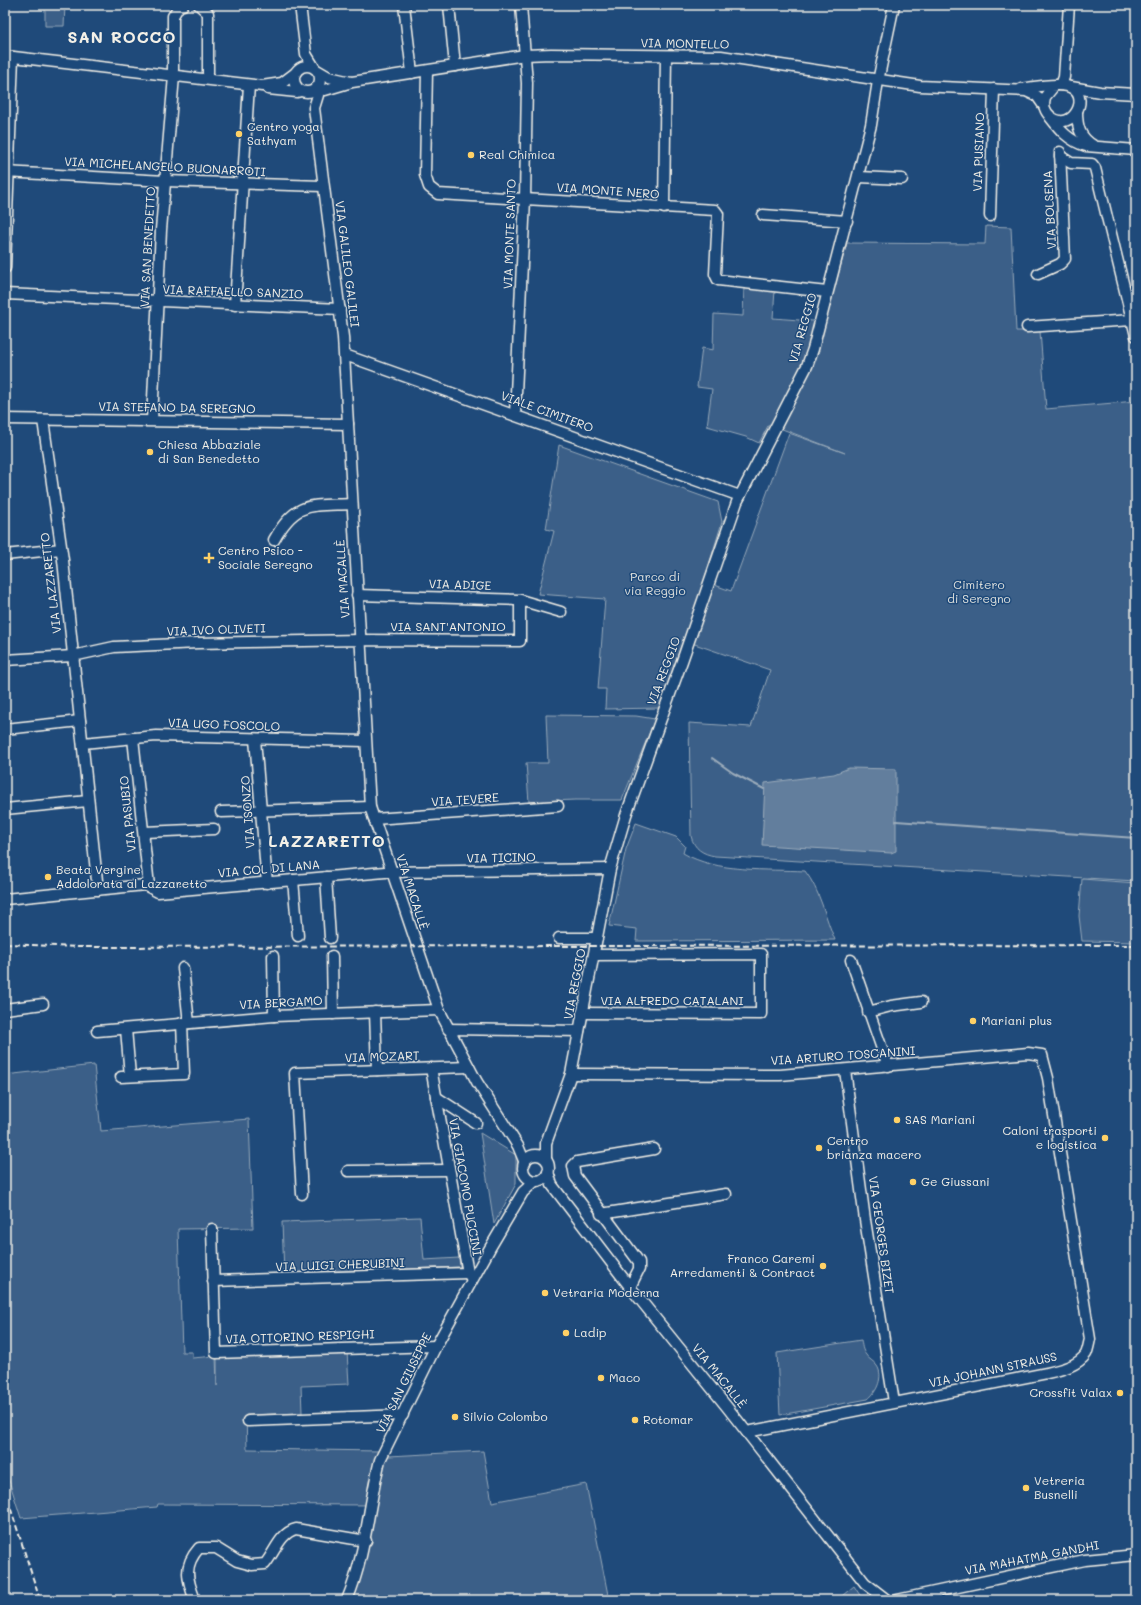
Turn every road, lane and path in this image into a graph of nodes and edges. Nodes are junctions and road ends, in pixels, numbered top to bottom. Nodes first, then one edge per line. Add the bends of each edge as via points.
1 (183, 5) edge
2 (199, 5) edge
3 (300, 5) edge
4 (404, 5) edge
5 (449, 5) edge
6 (521, 5) edge
7 (894, 5) edge
8 (1070, 5) edge
9 (306, 54) junction
10 (525, 55) junction
11 (9, 56) edge
12 (666, 56) junction
13 (454, 66) junction
14 (316, 69) junction
15 (296, 71) junction
16 (427, 71) junction
17 (173, 73) junction
18 (208, 73) dead end
19 (412, 73) junction
20 (878, 81) junction
21 (352, 82) junction
22 (1064, 84) junction
23 (249, 85) junction
24 (262, 86) junction
25 (994, 89) junction
26 (319, 90) junction
27 (1017, 90) junction
28 (302, 91) junction
29 (1100, 92) junction
30 (1136, 94) edge
31 (314, 108) junction
32 (1078, 108) junction
33 (1046, 111) junction
34 (1097, 147) junction
35 (1136, 150) edge
36 (7, 173) edge
37 (859, 177) junction
38 (902, 179) dead end
39 (165, 181) junction
40 (242, 184) junction
41 (323, 186) junction
42 (525, 199) junction
43 (664, 208) junction
44 (763, 215) dead end
45 (990, 216) dead end
46 (847, 221) junction
47 (5, 268) edge
48 (1038, 274) dead end
49 (827, 292) junction
50 (5, 294) edge
51 (158, 302) junction
52 (235, 305) junction
53 (340, 309) junction
54 (1132, 320) junction
55 (1027, 327) dead end
56 (1136, 336) edge
57 (344, 355) junction
58 (515, 415) junction
59 (5, 419) edge
60 (43, 420) junction
61 (152, 420) junction
62 (348, 424) junction
63 (740, 496) junction
64 (352, 504) junction
65 (274, 540) dead end
66 (61, 549) junction
67 (5, 555) edge
68 (357, 595) junction
69 (520, 600) junction
70 (561, 612) dead end
71 (360, 640) junction
72 (73, 656) junction
73 (5, 660) edge
74 (80, 721) junction
75 (5, 729) edge
76 (133, 738) junction
77 (255, 739) junction
78 (365, 741) junction
79 (83, 743) junction
80 (88, 801) junction
81 (370, 806) junction
82 (558, 806) dead end
83 (5, 809) edge
84 (261, 811) junction
85 (222, 812) dead end
86 (374, 819) junction
87 (214, 829) dead end
88 (144, 832) junction
89 (610, 869) junction
90 (392, 872) junction
91 (326, 877) junction
92 (293, 880) junction
93 (267, 883) junction
94 (149, 886) junction
95 (98, 890) junction
96 (5, 899) edge
97 (298, 936) dead end
98 (330, 938) dead end
99 (559, 938) dead end
100 (597, 938) junction
101 (594, 955) junction
102 (273, 956) dead end
103 (332, 956) dead end
104 (852, 960) dead end
105 (183, 968) dead end
106 (921, 1002) dead end
107 (43, 1004) dead end
108 (5, 1009) edge
109 (439, 1010) junction
110 (375, 1012) junction
111 (868, 1012) junction
112 (582, 1013) junction
113 (333, 1014) junction
114 (274, 1016) junction
115 (185, 1023) junction
116 (126, 1029) junction
117 (448, 1029) junction
118 (97, 1031) dead end
119 (579, 1031) junction
120 (888, 1066) junction
121 (469, 1067) junction
122 (431, 1068) junction
123 (377, 1070) junction
124 (845, 1070) junction
125 (571, 1074) junction
126 (436, 1097) junction
127 (476, 1123) dead end
128 (1056, 1128) joint
129 (546, 1144) junction
130 (518, 1146) junction
131 (654, 1149) dead end
132 (535, 1156) junction
133 (546, 1159) junction
134 (525, 1163) junction
135 (449, 1170) junction
136 (348, 1171) dead end
137 (548, 1172) junction
138 (526, 1175) junction
139 (537, 1181) junction
140 (552, 1185) junction
141 (523, 1192) junction
142 (302, 1194) dead end
143 (726, 1194) dead end
144 (601, 1214) junction
145 (212, 1229) dead end
146 (470, 1276) junction
147 (213, 1281) junction
148 (630, 1287) junction
149 (436, 1346) junction
150 (894, 1402) junction
151 (403, 1415) junction
152 (248, 1421) dead end
153 (747, 1432) junction
154 (366, 1541) junction
155 (1136, 1555) edge
156 (865, 1583) junction
157 (932, 1591) junction
158 (195, 1600) edge
159 (347, 1600) edge
160 (871, 1600) edge
161 (887, 1600) edge
162 (897, 1600) edge
163 (921, 1600) edge

1 - 17 street, VIA SAN BENEDETTO via 179,6 172,16
2 - 18 street via 208,13
3 - 9 street
4 - 19 street
5 - 13 street
6 - 10 street, VIA MONTE SANTO
7 - 20 street, VIA REGGIO
8 - 22 street
9 - 14 street
9 - 15 street
10 - 12 street, VIA MONTELLO
10 - 13 street, VIA MONTELLO
10 - 42 street, VIA MONTE SANTO
11 - 17 street
11 - 36 street
12 - 20 street, VIA MONTELLO via 730,57
12 - 43 street
13 - 16 street, VIA MONTELLO
14 - 15 street via 306,65
14 - 21 street, VIA MONTELLO via 329,77
14 - 26 street via 320,78
15 - 24 street via 282,83
15 - 28 street via 294,84
16 - 19 street, VIA MONTELLO
16 - 42 street, VIA MONTE NERO via 425,175 429,187 438,194
17 - 23 street
17 - 39 street, VIA SAN BENEDETTO
19 - 21 street, VIA MONTELLO
20 - 25 street, VIA MONTELLO via 930,87
20 - 37 street, VIA REGGIO
21 - 26 street, VIA MONTELLO
22 - 27 street, VIA MONTELLO
22 - 29 street, VIA MONTELLO
22 - 32 street via 1078,95
22 - 33 street via 1047,93
23 - 24 street
23 - 40 street
24 - 28 street via 282,91
25 - 27 street, VIA MONTELLO
25 - 45 street, VIA PUSIANO
26 - 28 street
26 - 31 street, VIA GALILEO GALILEI
27 - 33 street, VIA MONTELLO via 1037,96
28 - 31 street, VIA GALILEO GALILEI
29 - 30 street, VIA MONTELLO
29 - 32 street
31 - 41 street, VIA GALILEO GALILEI
32 - 33 street via 1064,121 1053,118
32 - 34 street via 1081,136
33 - 34 street, VIA MONTELLO via 1071,140
34 - 35 street, VIA MONTELLO
36 - 39 street, VIA MICHELANGELO BUONARROTI
36 - 47 street
37 - 38 street
37 - 46 street, VIA REGGIO
39 - 40 street, VIA MICHELANGELO BUONARROTI
39 - 51 street, VIA SAN BENEDETTO
40 - 41 street, VIA MICHELANGELO BUONARROTI
40 - 52 street
41 - 53 street, VIA GALILEO GALILEI
42 - 43 street, VIA MONTE NERO
42 - 58 street, VIA MONTE SANTO
43 - 49 street, VIA MONTE NERO via 715,210 718,214 715,274 718,280
44 - 46 street
46 - 49 street, VIA REGGIO
48 - 54 street, VIA BOLSENA via 1065,259 1060,154 1071,163 1092,164
49 - 63 street, VIA REGGIO via 807,366
50 - 51 street, VIA RAFFAELLO SANZIO
51 - 52 street, VIA RAFFAELLO SANZIO
51 - 61 street, VIA SAN BENEDETTO
52 - 53 street, VIA RAFFAELLO SANZIO
53 - 57 street, VIA GALILEO GALILEI
54 - 55 street
54 - 56 street
57 - 58 street, VIALE CIMITERO
57 - 62 street, VIA GALILEO GALILEI
58 - 63 street, VIALE CIMITERO
59 - 60 street, VIA STEFANO DA SEREGNO
60 - 61 street, VIA STEFANO DA SEREGNO
60 - 66 street, VIA LAZZARETTO
61 - 62 street, VIA STEFANO DA SEREGNO
62 - 64 street, VIA MACALLÈ
63 - 89 street, VIA REGGIO via 630,805
64 - 65 street via 303,508 284,522
64 - 68 street, VIA MACALLÈ
66 - 67 street
66 - 72 street, VIA LAZZARETTO
68 - 69 street, VIA ADIGE
68 - 71 street, VIA MACALLÈ
69 - 70 street, VIA ADIGE
69 - 71 street, VIA SANT'ANTONIO via 520,641
71 - 72 street, VIA IVO OLIVETI via 114,647
71 - 78 street, VIA MACALLÈ
72 - 73 street, VIA IVO OLIVETI
72 - 74 street, VIA LAZZARETTO
74 - 75 street
74 - 79 street, VIA LAZZARETTO
76 - 77 street, VIA UGO FOSCOLO via 156,736
76 - 79 street, VIA UGO FOSCOLO
76 - 88 street, VIA PASUBIO
77 - 78 street, VIA UGO FOSCOLO
77 - 84 street, VIA ISONZO
78 - 81 street, VIA MACALLÈ
79 - 80 street, VIA LAZZARETTO
80 - 83 street
80 - 95 street, VIA LAZZARETTO
81 - 84 street
81 - 86 street, VIA MACALLÈ
82 - 86 street, VIA TEVERE
84 - 85 street
84 - 93 street, VIA ISONZO
86 - 90 street, VIA MACALLÈ
87 - 88 street
88 - 94 street, VIA PASUBIO
89 - 90 street, VIA TICINO
89 - 100 street, VIA REGGIO
90 - 91 street, VIA COL DI LANA
90 - 109 street, VIA MACALLÈ
91 - 92 street, VIA COL DI LANA
91 - 98 street
92 - 93 street, VIA COL DI LANA
92 - 97 street
93 - 94 street, VIA COL DI LANA via 158,892
94 - 95 street, VIA COL DI LANA
95 - 96 street, VIA COL DI LANA
99 - 100 street
100 - 101 street, VIA REGGIO
101 - 112 street, VIA REGGIO
101 - 112 street, VIA ALFREDO CATALANI via 762,954 761,1014
102 - 114 street
103 - 113 street
104 - 111 street
105 - 115 street
106 - 111 street
107 - 108 street
109 - 110 street, VIA BERGAMO
109 - 117 street, VIA MACALLÈ
110 - 113 street, VIA BERGAMO
110 - 123 street
111 - 120 street
112 - 119 street, VIA REGGIO
113 - 114 street, VIA BERGAMO
114 - 115 street, VIA BERGAMO
115 - 116 street, VIA BERGAMO
115 - 116 street via 184,1074 126,1076
116 - 118 street, VIA BERGAMO
117 - 119 street
117 - 121 street, VIA MACALLÈ
119 - 125 street, VIA REGGIO
120 - 124 street, VIA ARTURO TOSCANINI
120 - 128 street, VIA ARTURO TOSCANINI via 1036,1053 1042,1055
121 - 122 street, VIA MOZART
121 - 130 street, VIA MACALLÈ
122 - 123 street, VIA MOZART
122 - 126 street, VIA GIACOMO PUCCINI
123 - 142 street, VIA MOZART via 296,1073
124 - 125 street, VIA ARTURO TOSCANINI via 780,1075
124 - 150 street, VIA GEORGES BIZET
125 - 129 street, VIA REGGIO
126 - 127 street, VIA GIACOMO PUCCINI
126 - 135 street, VIA GIACOMO PUCCINI
128 - 150 street, VIA JOHANN STRAUSS via 1090,1339 1086,1354 1078,1362 1047,1373
129 - 132 street, VIA REGGIO
129 - 133 street, VIA REGGIO
130 - 132 street, VIA MACALLÈ
130 - 134 street, VIA MACALLÈ
131 - 144 street via 577,1162 573,1166 573,1173
132 - 133 street
132 - 134 street
133 - 137 street
134 - 138 street
135 - 136 street
135 - 146 street, VIA GIACOMO PUCCINI
137 - 139 street
137 - 140 street, VIA MACALLÈ
138 - 139 street
138 - 141 street, VIA SAN GIUSEPPE
139 - 140 street
139 - 141 street, VIA SAN GIUSEPPE
140 - 148 street, VIA MACALLÈ
141 - 146 street, VIA SAN GIUSEPPE
143 - 144 street
144 - 148 street via 639,1262 640,1269
145 - 147 street, VIA OTTORINO RESPIGHI
146 - 147 street, VIA LUIGI CHERUBINI
146 - 149 street, VIA SAN GIUSEPPE
147 - 149 street, VIA OTTORINO RESPIGHI via 216,1353
148 - 153 street, VIA MACALLÈ
149 - 151 street, VIA SAN GIUSEPPE
150 - 153 street, VIA JOHANN STRAUSS
151 - 152 street
151 - 154 street, VIA SAN GIUSEPPE via 380,1460
153 - 156 street, VIA MACALLÈ
154 - 158 street via 296,1530 288,1531 265,1564 252,1565 237,1561 216,1548 199,1548 188,1563 189,1584
154 - 159 street, VIA SAN GIUSEPPE via 354,1585
155 - 157 street, VIA MAHATMA GANDHI via 1085,1560
156 - 160 street, VIA MACALLÈ
156 - 161 street, VIA MACALLÈ
157 - 162 street, VIA MAHATMA GANDHI
157 - 163 street, VIA MAHATMA GANDHI

